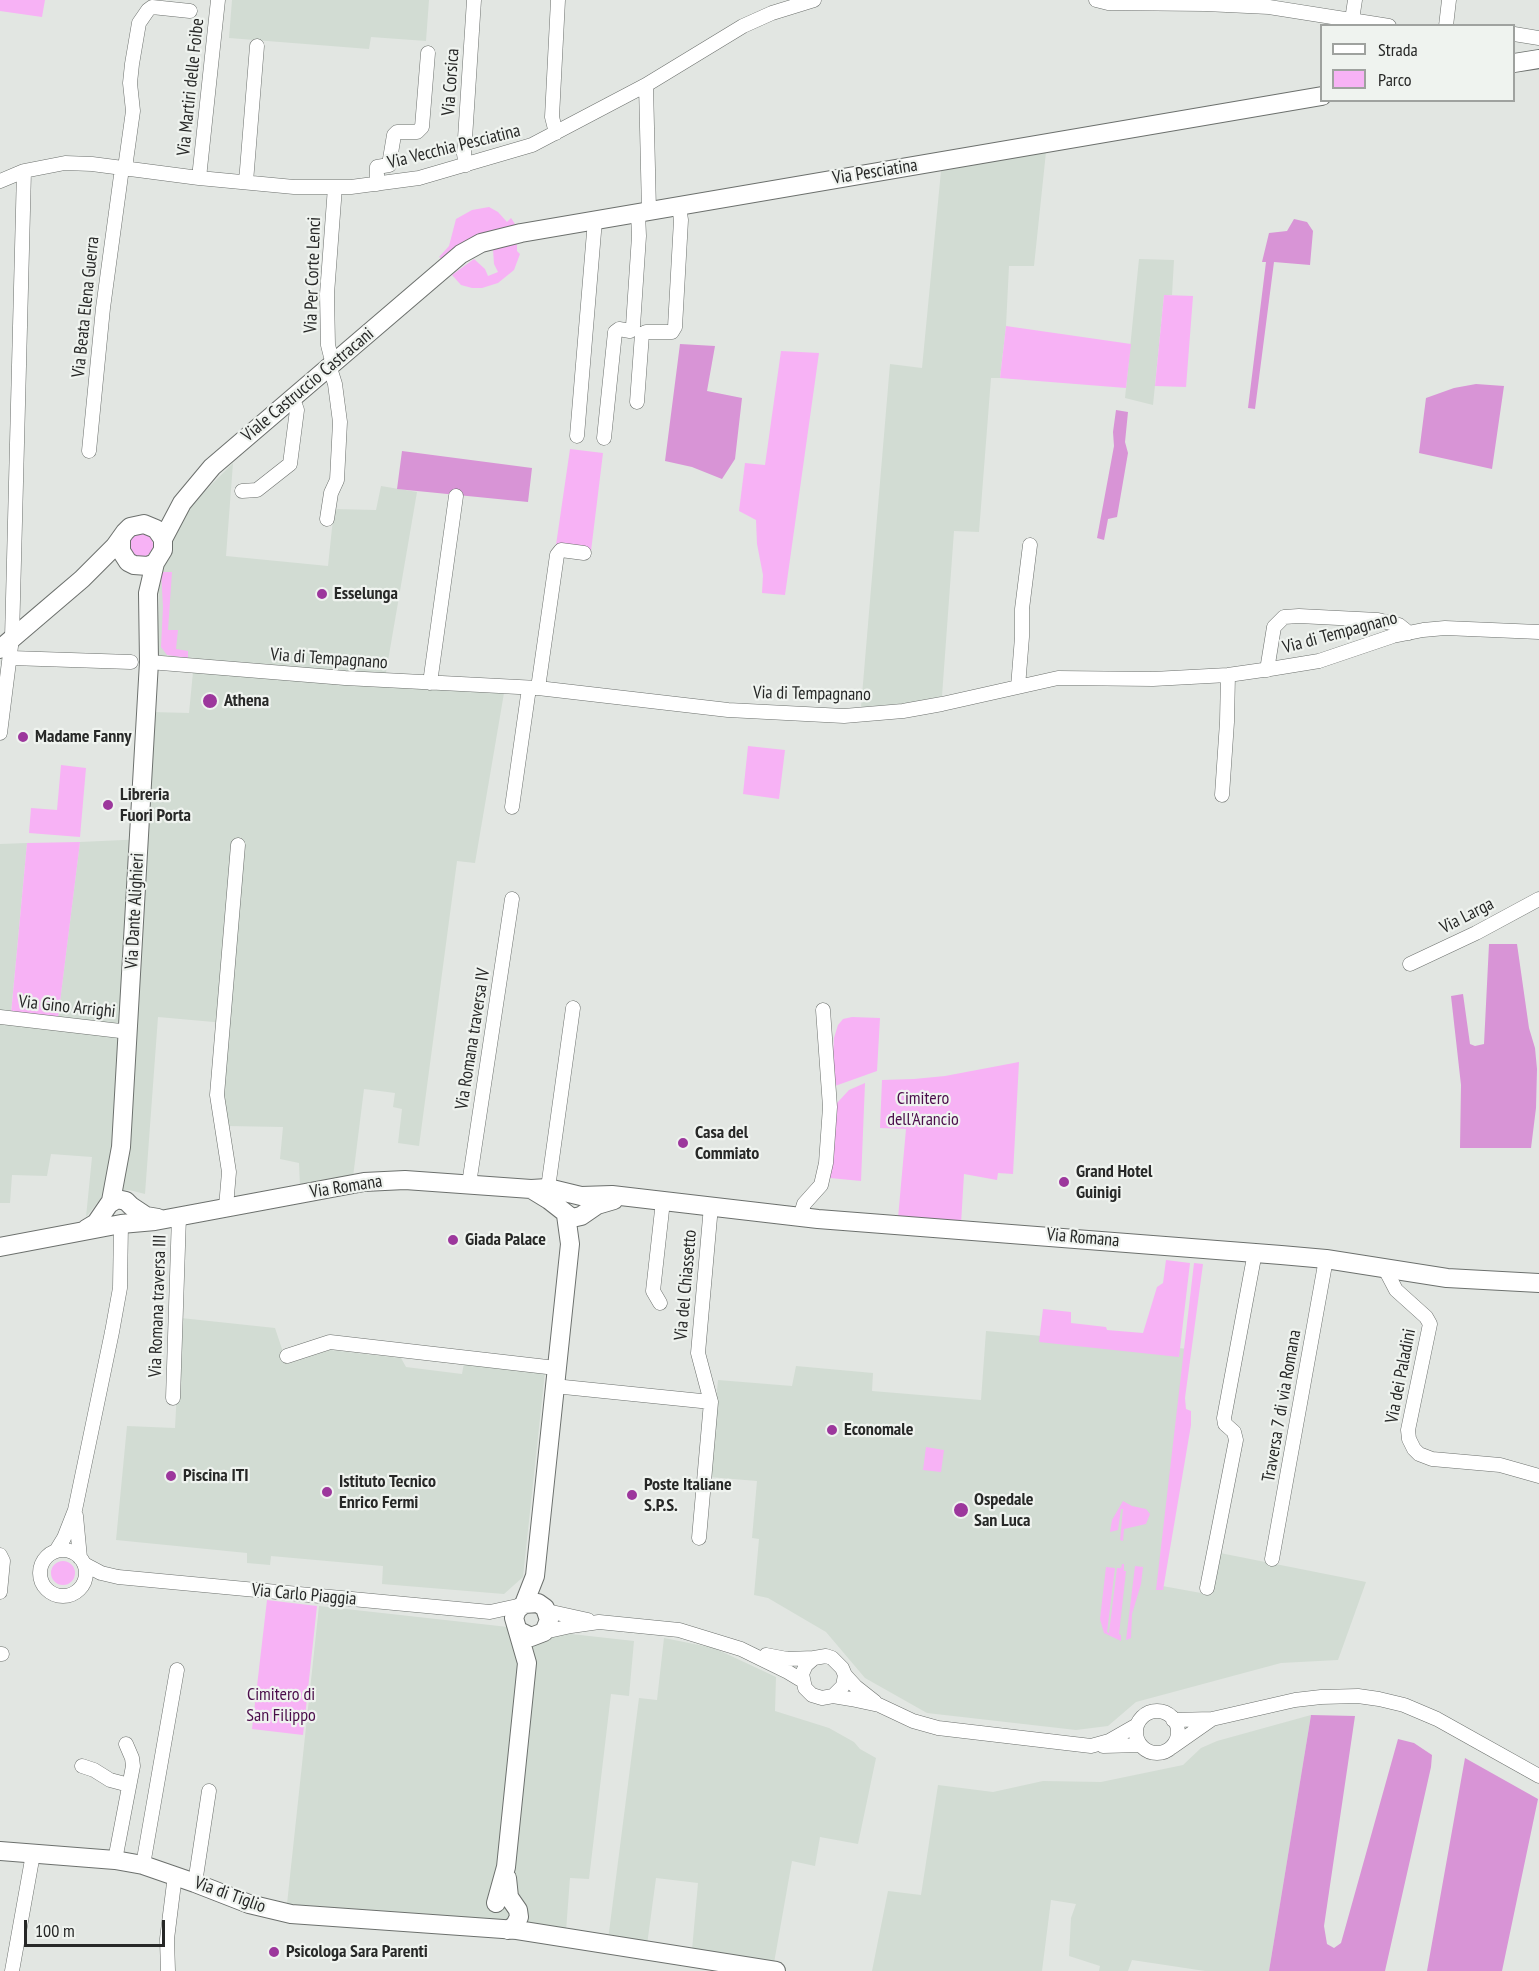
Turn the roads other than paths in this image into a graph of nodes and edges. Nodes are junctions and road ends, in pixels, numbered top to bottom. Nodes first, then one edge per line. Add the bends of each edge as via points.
1 (218, 0) edge
2 (474, 0) edge
3 (558, 0) edge
4 (814, 0) edge
5 (1096, 0) edge
6 (1355, 0) edge
7 (1449, 0) edge
8 (1269, 4) edge
9 (773, 7) edge
10 (190, 11) dead end
11 (1352, 21) junction
12 (1374, 24) edge
13 (1446, 24) edge
14 (1515, 34) edge
15 (1539, 38) edge
16 (257, 46) dead end
17 (428, 53) dead end
18 (1539, 59) edge
19 (1515, 63) edge
20 (646, 85) junction
21 (1320, 96) edge
22 (556, 133) junction
23 (466, 165) junction
24 (124, 168) junction
25 (24, 171) junction
26 (199, 178) junction
27 (0, 181) edge
28 (246, 182) junction
29 (377, 184) junction
30 (335, 187) junction
31 (679, 206) junction
32 (644, 212) junction
33 (596, 220) junction
34 (439, 273) joint
35 (332, 366) junction
36 (293, 399) junction
37 (637, 402) dead end
38 (577, 436) dead end
39 (604, 438) dead end
40 (89, 451) dead end
41 (242, 491) dead end
42 (456, 496) dead end
43 (327, 519) dead end
44 (157, 533) junction
45 (0, 535) edge
46 (15, 535) junction
47 (121, 538) junction
48 (1030, 545) dead end
49 (584, 553) dead end
50 (129, 561) junction
51 (155, 562) junction
52 (7, 577) edge
53 (82, 579) junction
54 (148, 593) junction
55 (1539, 632) edge
56 (1409, 633) junction
57 (8, 648) edge
58 (140, 662) junction
59 (1267, 670) junction
60 (1228, 675) junction
61 (430, 683) junction
62 (1018, 687) junction
63 (533, 688) junction
64 (0, 733) edge
65 (1222, 795) dead end
66 (512, 807) dead end
67 (238, 845) dead end
68 (512, 899) dead end
69 (1539, 899) edge
70 (1410, 964) dead end
71 (573, 1008) dead end
72 (823, 1010) dead end
73 (0, 1017) edge
74 (129, 1032) junction
75 (469, 1184) junction
76 (539, 1189) junction
77 (663, 1201) junction
78 (119, 1204) junction
79 (711, 1206) junction
80 (226, 1207) junction
81 (575, 1208) junction
82 (171, 1217) junction
83 (800, 1217) junction
84 (121, 1224) junction
85 (75, 1234) junction
86 (0, 1248) edge
87 (1255, 1252) junction
88 (1326, 1259) junction
89 (1385, 1269) junction
90 (1539, 1283) edge
91 (660, 1303) dead end
92 (287, 1356) dead end
93 (555, 1377) junction
94 (173, 1398) dead end
95 (711, 1402) junction
96 (1539, 1476) edge
97 (75, 1510) junction
98 (699, 1538) dead end
99 (56, 1551) junction
100 (0, 1555) edge
101 (1272, 1559) dead end
102 (82, 1561) junction
103 (118, 1578) junction
104 (1208, 1588) dead end
105 (78, 1590) junction
106 (0, 1592) edge
107 (534, 1606) junction
108 (490, 1612) junction
109 (599, 1622) junction
110 (518, 1630) junction
111 (541, 1634) junction
112 (741, 1649) junction
113 (814, 1658) junction
114 (527, 1663) junction
115 (177, 1670) dead end
116 (844, 1675) junction
117 (802, 1682) junction
118 (833, 1696) junction
119 (879, 1705) junction
120 (1173, 1719) junction
121 (1212, 1719) junction
122 (1137, 1725) junction
123 (126, 1744) dead end
124 (1140, 1745) junction
125 (1096, 1746) junction
126 (1171, 1748) junction
127 (82, 1766) dead end
128 (1539, 1776) edge
129 (129, 1785) junction
130 (209, 1791) dead end
131 (0, 1851) edge
132 (33, 1854) junction
133 (116, 1860) junction
134 (143, 1865) junction
135 (175, 1875) junction
136 (195, 1882) junction
137 (504, 1916) junction
138 (12, 1971) edge
139 (168, 1971) edge
140 (776, 1971) edge

1 - 26 street, Via Martiri delle Foibe
2 - 23 street, Via Corsica
3 - 22 street via 552,117
4 - 9 street, Via Vecchia Pesciatina
5 - 8 street
6 - 11 street
7 - 13 street
8 - 11 street
9 - 20 street, Via Vecchia Pesciatina
10 - 24 street, Via Beata Elena Guerra via 152,7 139,23 130,83 133,111
11 - 12 street
14 - 15 street
16 - 28 street
17 - 29 street via 422,127 417,132 394,135 389,165 376,169
18 - 19 main road
20 - 22 street, Via Vecchia Pesciatina
20 - 32 street
21 - 31 main road, Via Pesciatina
22 - 23 street, Via Vecchia Pesciatina via 532,146
23 - 29 street, Via Vecchia Pesciatina
24 - 25 street, Via Vecchia Pesciatina via 65,163
24 - 26 street, Via Vecchia Pesciatina
24 - 40 street, Via Beata Elena Guerra via 103,308
25 - 27 street, Via Vecchia Pesciatina
25 - 46 street
26 - 28 street, Via Vecchia Pesciatina
28 - 30 street, Via Vecchia Pesciatina
29 - 30 street, Via Vecchia Pesciatina
30 - 35 street, Via Per Corte Lenci via 327,294
31 - 32 main road, Via Pesciatina
31 - 37 street via 675,327 672,332 642,334
32 - 33 main road, Via Pesciatina
32 - 39 street via 633,326 630,331 615,332
33 - 34 main road, Via Pesciatina via 491,239 461,254
33 - 38 street
34 - 35 main road, Viale Castruccio Castracani
35 - 36 main road, Viale Castruccio Castracani
35 - 43 street, Via Per Corte Lenci via 340,422 337,480
36 - 41 street via 297,410 290,464 256,490
36 - 44 main road, Viale Castruccio Castracani via 212,466
42 - 61 street
44 - 47 main road via 137,524
44 - 51 main road, Viale Castruccio Castracani via 163,550
45 - 46 street
46 - 52 street
47 - 50 main road via 121,551
47 - 53 main road
48 - 62 street
49 - 63 street via 561,549 557,555
50 - 51 main road via 148,566
50 - 53 main road
50 - 54 main road, Via Dante Alighieri
51 - 54 main road, Via Dante Alighieri
52 - 57 street
53 - 57 main road
54 - 58 main road, Via Dante Alighieri
55 - 56 street, Via di Tempagnano via 1445,628
56 - 59 street, Via di Tempagnano via 1319,661
56 - 59 street via 1378,620 1284,617 1274,627
57 - 58 street, Via di Tempagnano
57 - 64 street
58 - 61 street, Via di Tempagnano
58 - 74 main road, Via Dante Alighieri
59 - 60 street, Via di Tempagnano
60 - 62 street, Via di Tempagnano via 1058,678
60 - 65 street
61 - 63 street, Via di Tempagnano
62 - 63 street, Via di Tempagnano via 903,711 844,716 728,710
63 - 66 street
67 - 80 street via 217,1095 229,1173
68 - 75 street, Via Romana traversa IV
69 - 70 street, Via Larga
71 - 76 street
72 - 83 street via 830,1107 826,1163 821,1185 804,1204
73 - 74 street, Via Gino Arrighi
74 - 78 main road, Via Dante Alighieri
75 - 76 main road, Via Romana
75 - 80 main road, Via Romana via 376,1181
76 - 81 main road, Via Romana
77 - 79 main road, Via Romana
77 - 81 main road, Via Romana via 627,1198
77 - 91 street via 653,1291
78 - 82 main road via 146,1216
78 - 84 main road via 109,1220
78 - 85 main road, Via Romana
79 - 83 main road, Via Romana
79 - 95 street, Via del Chiassetto via 698,1353
80 - 82 main road, Via Romana
81 - 93 main road
82 - 84 main road, Via Romana
82 - 94 street, Via Romana traversa III
83 - 87 main road, Via Romana
84 - 85 main road, Via Romana
84 - 97 street via 118,1300
85 - 86 main road, Via Romana
87 - 88 main road, Via Romana
87 - 104 street via 1224,1418 1236,1440
88 - 89 main road, Via Romana
88 - 101 street, Traversa 7 di via Romana
89 - 90 main road, Via Romana via 1446,1278
89 - 96 street, Via dei Paladini via 1396,1290 1430,1324 1408,1430 1414,1449 1432,1459 1500,1465
92 - 93 street via 330,1342
93 - 95 street
93 - 107 main road
95 - 98 street, Via del Chiassetto
97 - 99 street
97 - 102 street
99 - 102 street via 69,1551
99 - 105 street via 42,1564 42,1582 60,1595
100 - 106 street
102 - 103 street, Via Carlo Piaggia
102 - 105 street via 85,1577
103 - 105 street, Via Carlo Piaggia
103 - 108 street, Via Carlo Piaggia
107 - 108 street
107 - 109 street
107 - 110 main road via 515,1614
107 - 111 main road via 549,1620
108 - 110 street
109 - 111 street
109 - 112 street via 679,1630
110 - 111 main road via 527,1636
110 - 114 main road
111 - 114 main road
112 - 113 street via 787,1659
112 - 117 street
113 - 116 street via 834,1659
113 - 117 street via 804,1668
114 - 137 main road
115 - 134 street
116 - 118 street via 841,1688
116 - 119 street
117 - 118 street via 815,1697
118 - 119 street
119 - 125 street via 913,1721 951,1731
120 - 121 street
120 - 122 street via 1165,1713 1152,1712
120 - 126 street via 1178,1734
121 - 126 street
121 - 128 street via 1311,1698 1379,1699 1437,1719
122 - 124 street
122 - 125 street
123 - 129 street via 133,1766
124 - 125 street
124 - 126 street via 1155,1753
127 - 129 street
129 - 133 street
130 - 136 street
131 - 132 main road, Via di Tiglio
132 - 133 main road, Via di Tiglio
132 - 138 street
133 - 134 main road, Via di Tiglio
134 - 135 main road, Via di Tiglio
135 - 136 main road, Via di Tiglio
135 - 139 street via 167,1939
136 - 137 main road, Via di Tiglio via 249,1904 291,1914 462,1928
137 - 140 main road via 536,1934

